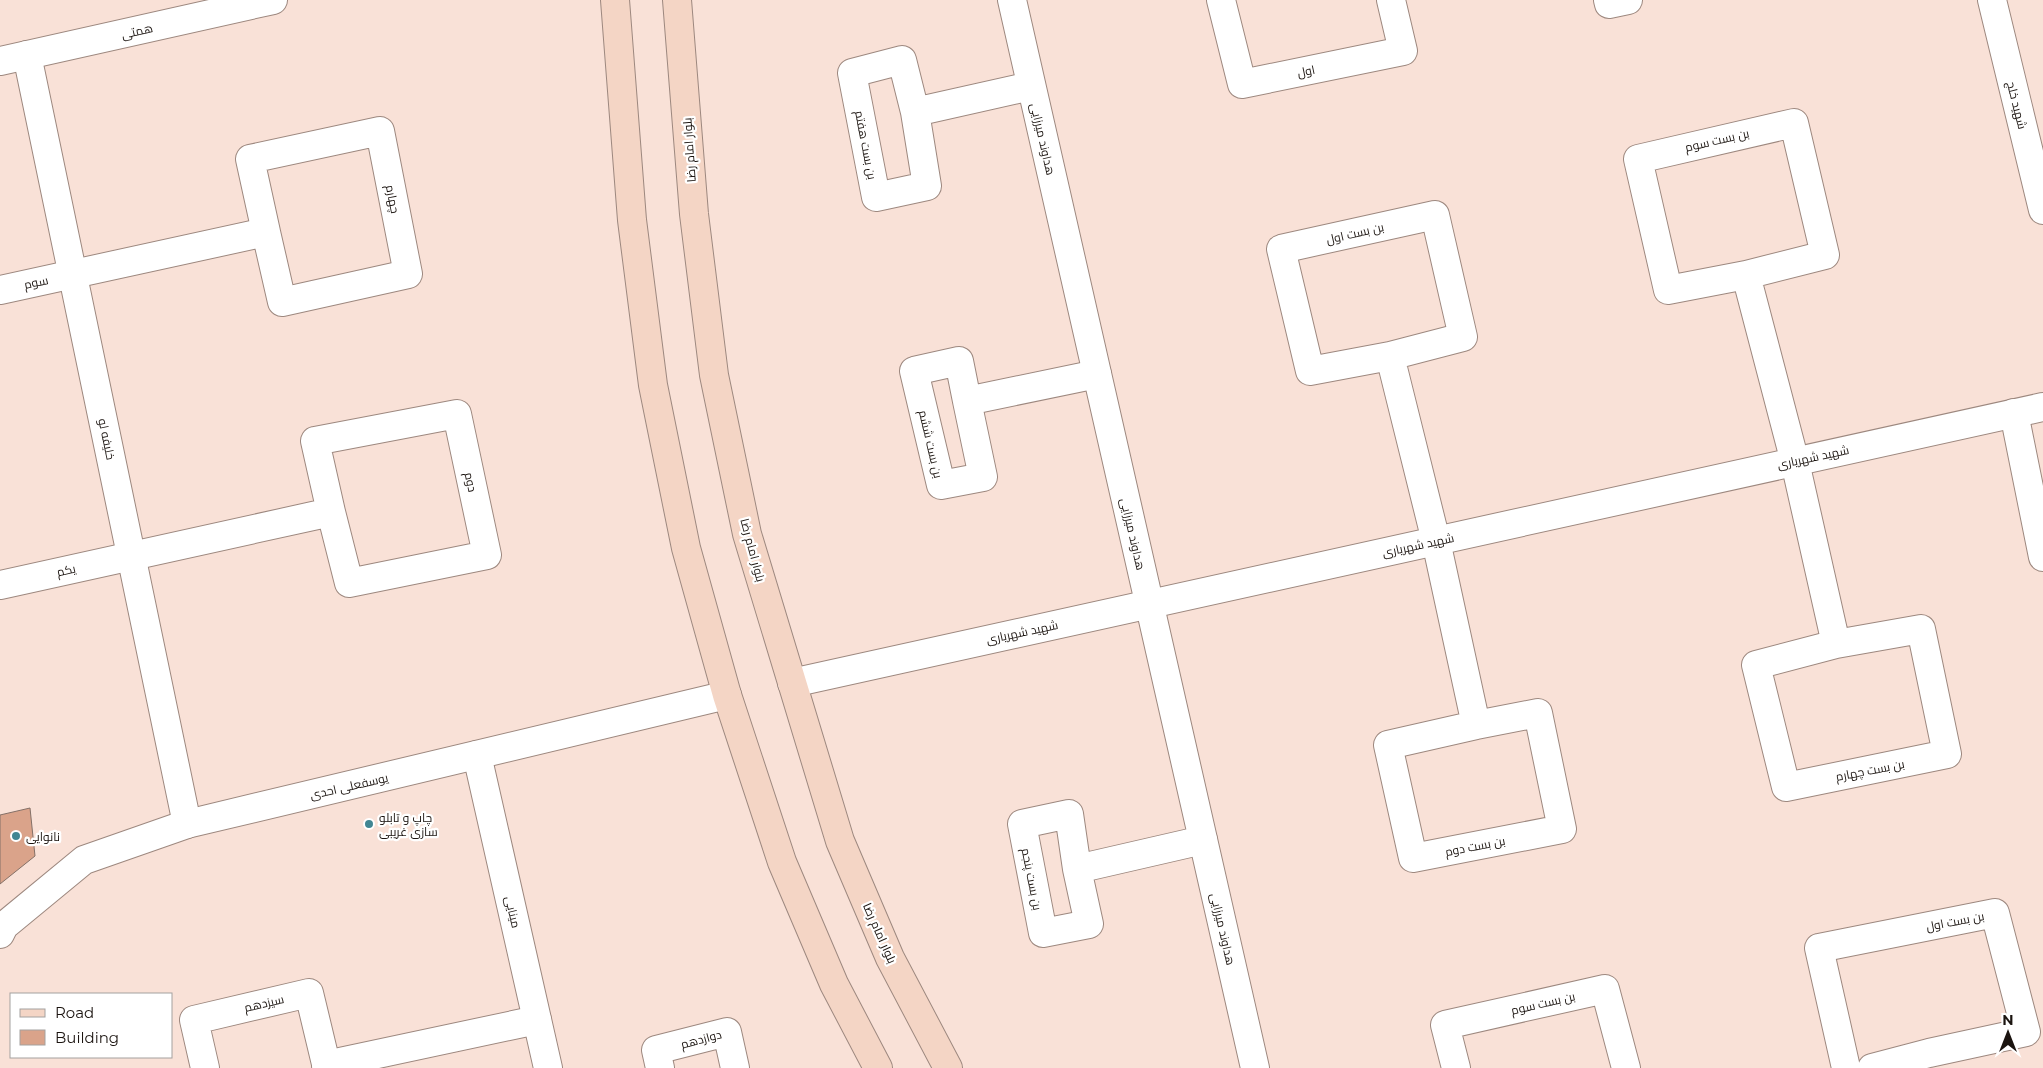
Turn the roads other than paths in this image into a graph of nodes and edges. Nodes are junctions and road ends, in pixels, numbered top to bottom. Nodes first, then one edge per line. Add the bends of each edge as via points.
1 (273, 0) edge
2 (615, 0) edge
3 (677, 0) edge
4 (1012, 0) edge
5 (1221, 0) edge
6 (1391, 0) edge
7 (1608, 0) edge
8 (1628, 0) edge
9 (1992, 0) edge
10 (193, 9) edge
11 (27, 55) junction
12 (0, 61) edge
13 (1031, 86) junction
14 (915, 112) junction
15 (2043, 210) edge
16 (266, 232) junction
17 (73, 274) junction
18 (1746, 275) junction
19 (0, 290) edge
20 (1390, 356) junction
21 (1097, 374) junction
22 (967, 402) dead end
23 (2043, 407) edge
24 (2014, 413) junction
25 (1795, 462) junction
26 (331, 512) junction
27 (1436, 540) junction
28 (131, 555) junction
29 (2043, 557) edge
30 (0, 585) edge
31 (1149, 604) junction
32 (1836, 644) junction
33 (792, 683) junction
34 (727, 695) junction
35 (1476, 726) junction
36 (478, 756) junction
37 (187, 824) junction
38 (1203, 840) junction
39 (1077, 869) dead end
40 (0, 934) edge
41 (537, 1020) junction
42 (1931, 1060) edge
43 (326, 1067) edge
44 (206, 1068) edge
45 (548, 1068) edge
46 (660, 1068) edge
47 (735, 1068) edge
48 (878, 1068) edge
49 (948, 1068) edge
50 (1254, 1068) edge
51 (1456, 1068) edge
52 (1626, 1068) edge
53 (1846, 1068) edge
54 (1872, 1068) edge

1 - 10 street, همتی
2 - 34 main road via 632,220 653,385 686,548
3 - 33 main road, بلوار امام رضا via 694,214 714,375 747,534
4 - 13 street, هداوند میرزایی
5 - 6 street, اول via 1242,84 1403,51
7 - 8 street via 1609,4
9 - 15 street, شهید خلج
10 - 11 street, همتی
11 - 12 street, همتی
11 - 17 street, خلیفه لو
13 - 14 street
13 - 21 street, هداوند میرزایی
14 - 14 street, بن بست هفتم via 902,60 852,73 876,196 927,186
16 - 16 street, چهارم via 250,159 380,131 408,274 282,302
16 - 17 street
17 - 19 street, سوم
17 - 28 street, خلیفه لو
18 - 18 street, بن بست سوم via 1825,255 1794,123 1638,159 1668,290
18 - 25 street
20 - 20 street, بن بست اول via 1463,337 1435,215 1281,249 1310,371
20 - 27 street
21 - 22 street
21 - 31 street, هداوند میرزایی
23 - 24 street, شهید شهریاری
24 - 25 street, شهید شهریاری
24 - 29 street
25 - 27 street, شهید شهریاری
25 - 32 street
26 - 26 street, دوم via 314,441 457,414 487,555 349,583
26 - 28 street
27 - 31 street, شهید شهریاری
27 - 35 street
28 - 30 street, یکم
28 - 37 street, خلیفه لو
31 - 33 street, شهید شهریاری
31 - 38 street, هداوند میرزایی
32 - 32 street, بن بست چهارم via 1921,628 1947,754 1786,786 1756,665
33 - 49 main road, بلوار امام رضا via 840,841 890,958
34 - 36 street, یوسفعلی احدی
34 - 48 main road via 782,862 834,984
35 - 35 street, بن بست دوم via 1538,713 1562,829 1413,858 1388,746
36 - 37 street, یوسفعلی احدی
36 - 41 street, مینایی
37 - 40 street, یوسفعلی احدی via 84,860 4,926
38 - 39 street
38 - 50 street, هداوند میرزایی
41 - 43 street, سیزدهم
41 - 45 street, مینایی
42 - 53 street, بن بست اول via 2026,1032 1995,913 1819,948
42 - 54 street, بن بست اول
43 - 44 street, سیزدهم via 309,992 194,1020
46 - 47 street, دوازدهم via 656,1050 727,1032
51 - 52 street, بن بست سوم via 1445,1025 1605,989

